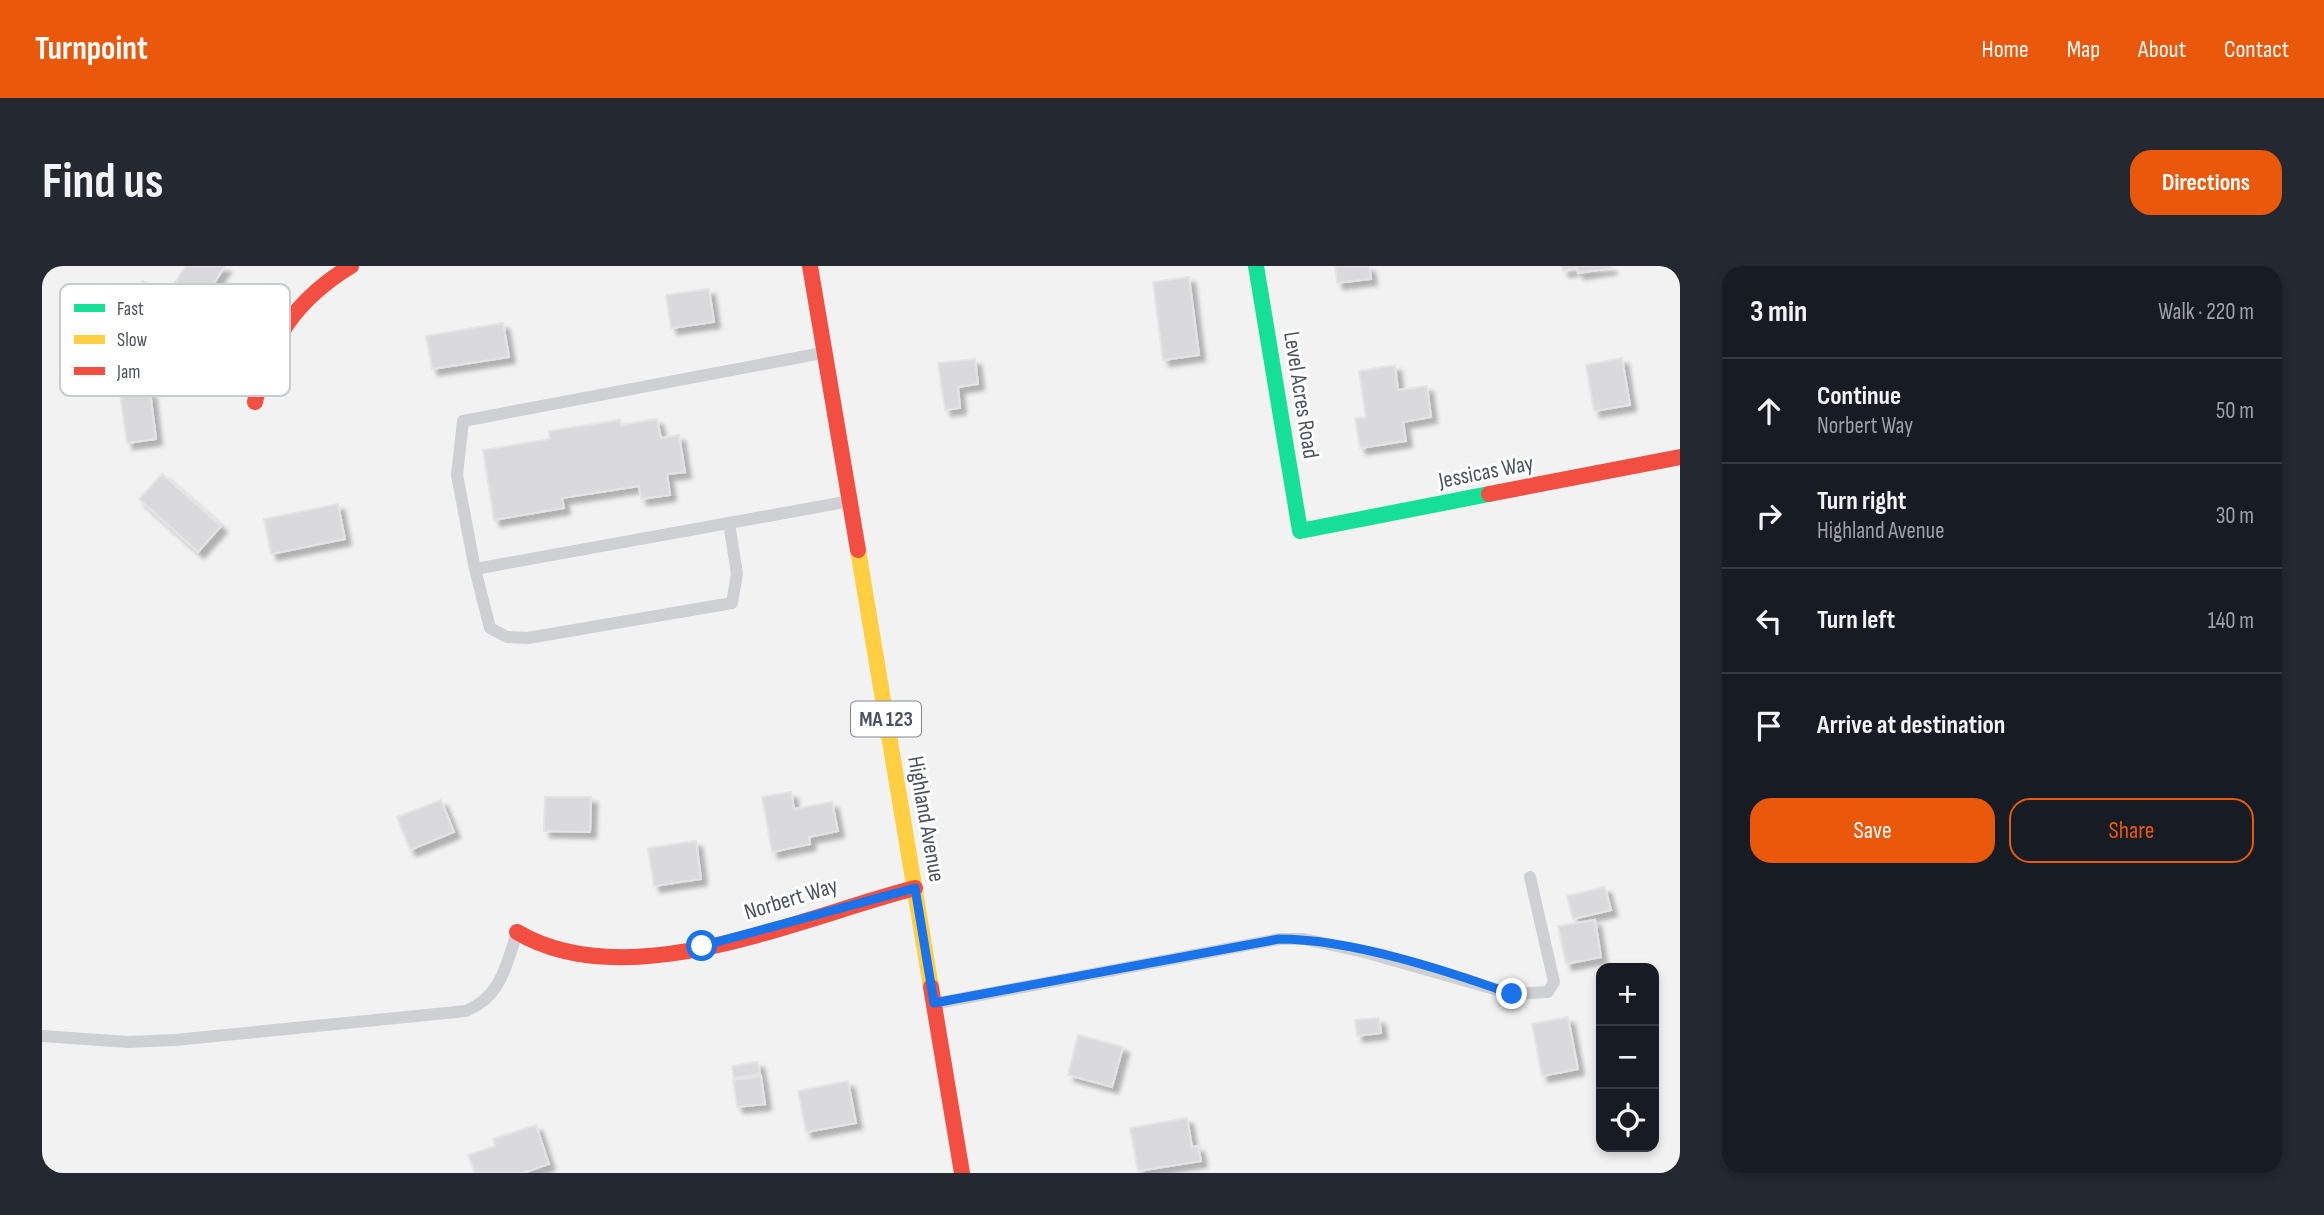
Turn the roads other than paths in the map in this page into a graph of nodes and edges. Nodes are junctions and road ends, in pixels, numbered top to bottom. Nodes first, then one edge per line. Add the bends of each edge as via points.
1 (351, 266) edge
2 (810, 266) edge
3 (1256, 266) edge
4 (290, 317) edge
5 (824, 353) junction
6 (256, 396) edge
7 (255, 402) dead end
8 (1680, 457) edge
9 (849, 502) junction
10 (729, 523) junction
11 (1300, 531) joint
12 (475, 569) junction
13 (1530, 877) dead end
14 (915, 888) junction
15 (517, 932) joint
16 (934, 1003) junction
17 (42, 1036) edge
18 (962, 1173) edge

1 - 4 street via 313,292
2 - 5 street, Highland Avenue / MA 123
3 - 11 street, Level Acres Road
5 - 9 street, Highland Avenue / MA 123
5 - 12 lane via 463,421 457,475
6 - 7 street
8 - 11 street, Jessicas Way
9 - 10 lane
9 - 14 street, Highland Avenue / MA 123
10 - 12 lane
10 - 12 lane via 737,574 732,603 528,638 507,637 490,628
13 - 16 lane via 1554,982 1548,992 1512,994 1364,951 1279,939
14 - 15 street, Norbert Way via 740,938 662,952 618,956 564,953
14 - 16 street, Highland Avenue / MA 123
15 - 17 lane via 494,992 466,1012 175,1040
16 - 18 street, Highland Avenue / MA 123

